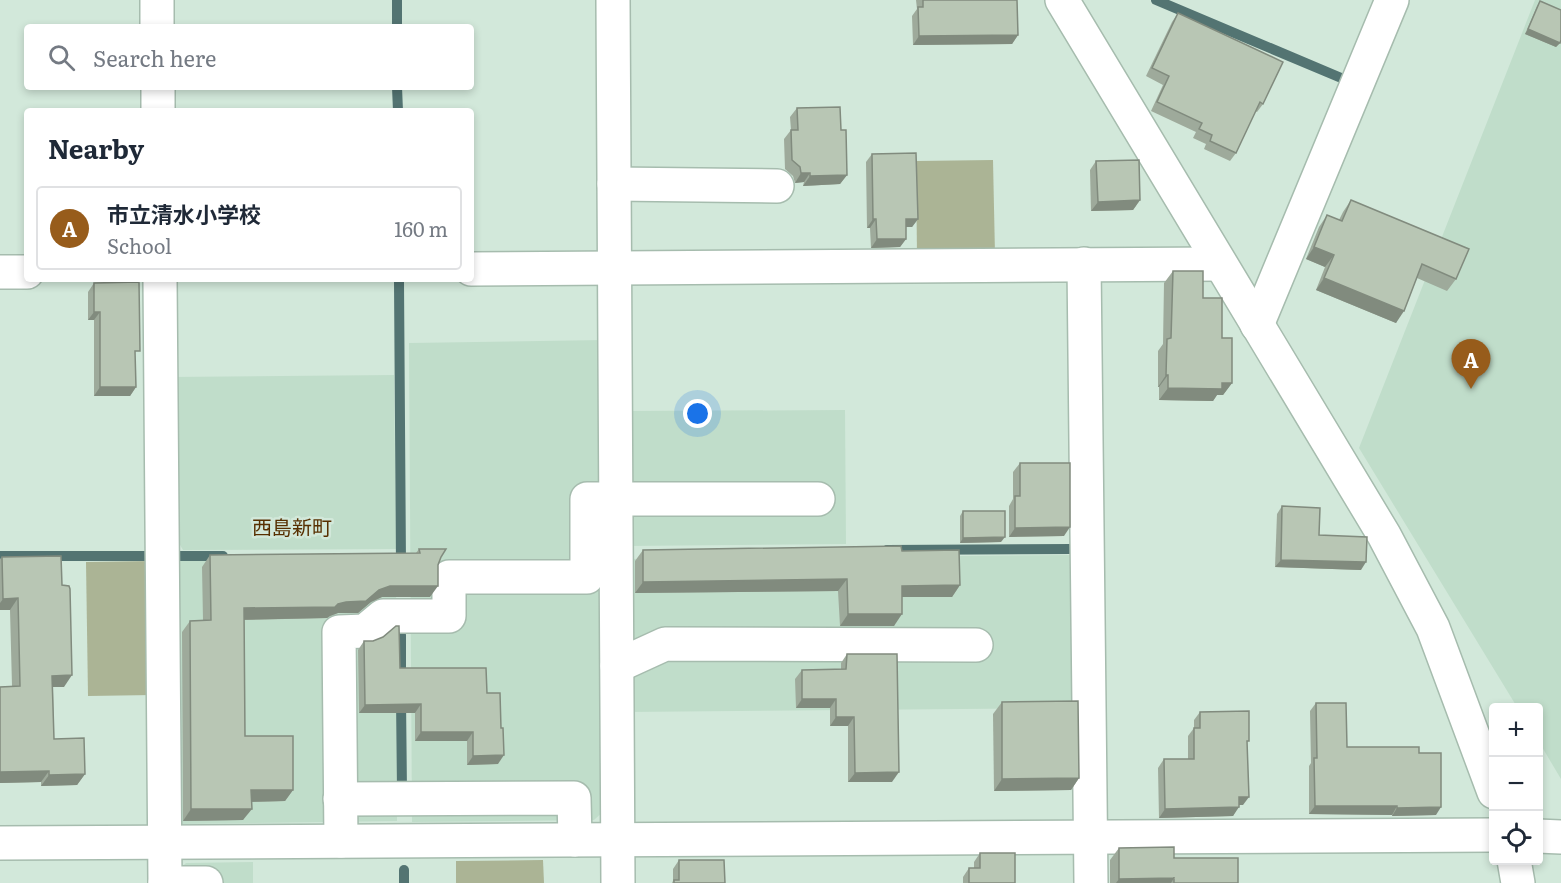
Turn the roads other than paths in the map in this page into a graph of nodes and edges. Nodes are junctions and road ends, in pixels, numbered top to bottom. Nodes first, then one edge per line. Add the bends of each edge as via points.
1 (157, 0) edge
2 (613, 0) edge
3 (1062, 0) edge
4 (1392, 0) edge
5 (157, 24) edge
6 (158, 90) edge
7 (158, 108) edge
8 (614, 184) junction
9 (777, 186) dead end
10 (1084, 264) junction
11 (1220, 264) junction
12 (614, 268) junction
13 (474, 269) edge
14 (0, 272) edge
15 (24, 272) edge
16 (160, 282) edge
17 (1257, 325) junction
18 (616, 499) junction
19 (818, 499) dead end
20 (976, 645) dead end
21 (617, 666) junction
22 (1489, 779) edge
23 (340, 799) junction
24 (1489, 836) edge
25 (1543, 836) edge
26 (1090, 837) junction
27 (1561, 837) edge
28 (575, 840) junction
29 (618, 840) junction
30 (341, 841) junction
31 (164, 842) junction
32 (0, 843) edge
33 (1515, 865) edge
34 (165, 883) edge
35 (206, 883) edge
36 (618, 883) edge
37 (1091, 883) edge
38 (1518, 883) edge

1 - 5 street
2 - 8 street
3 - 11 street
4 - 17 street
6 - 7 street
8 - 9 street
8 - 12 street
10 - 11 street
10 - 12 street
10 - 26 street
11 - 17 street
12 - 13 street
12 - 18 street
14 - 15 street
16 - 31 street
17 - 22 street via 1384,535 1433,628
18 - 19 street
18 - 21 street
18 - 23 street via 587,499 587,577 449,577 449,616 383,616 365,631 339,632
20 - 21 street via 665,644
21 - 29 street
23 - 28 street via 574,798
23 - 30 street
24 - 26 street
25 - 27 street
26 - 29 street
26 - 37 street
28 - 29 street
28 - 30 street
29 - 36 street
30 - 31 street
31 - 32 street
31 - 34 street
33 - 38 street
34 - 35 street

